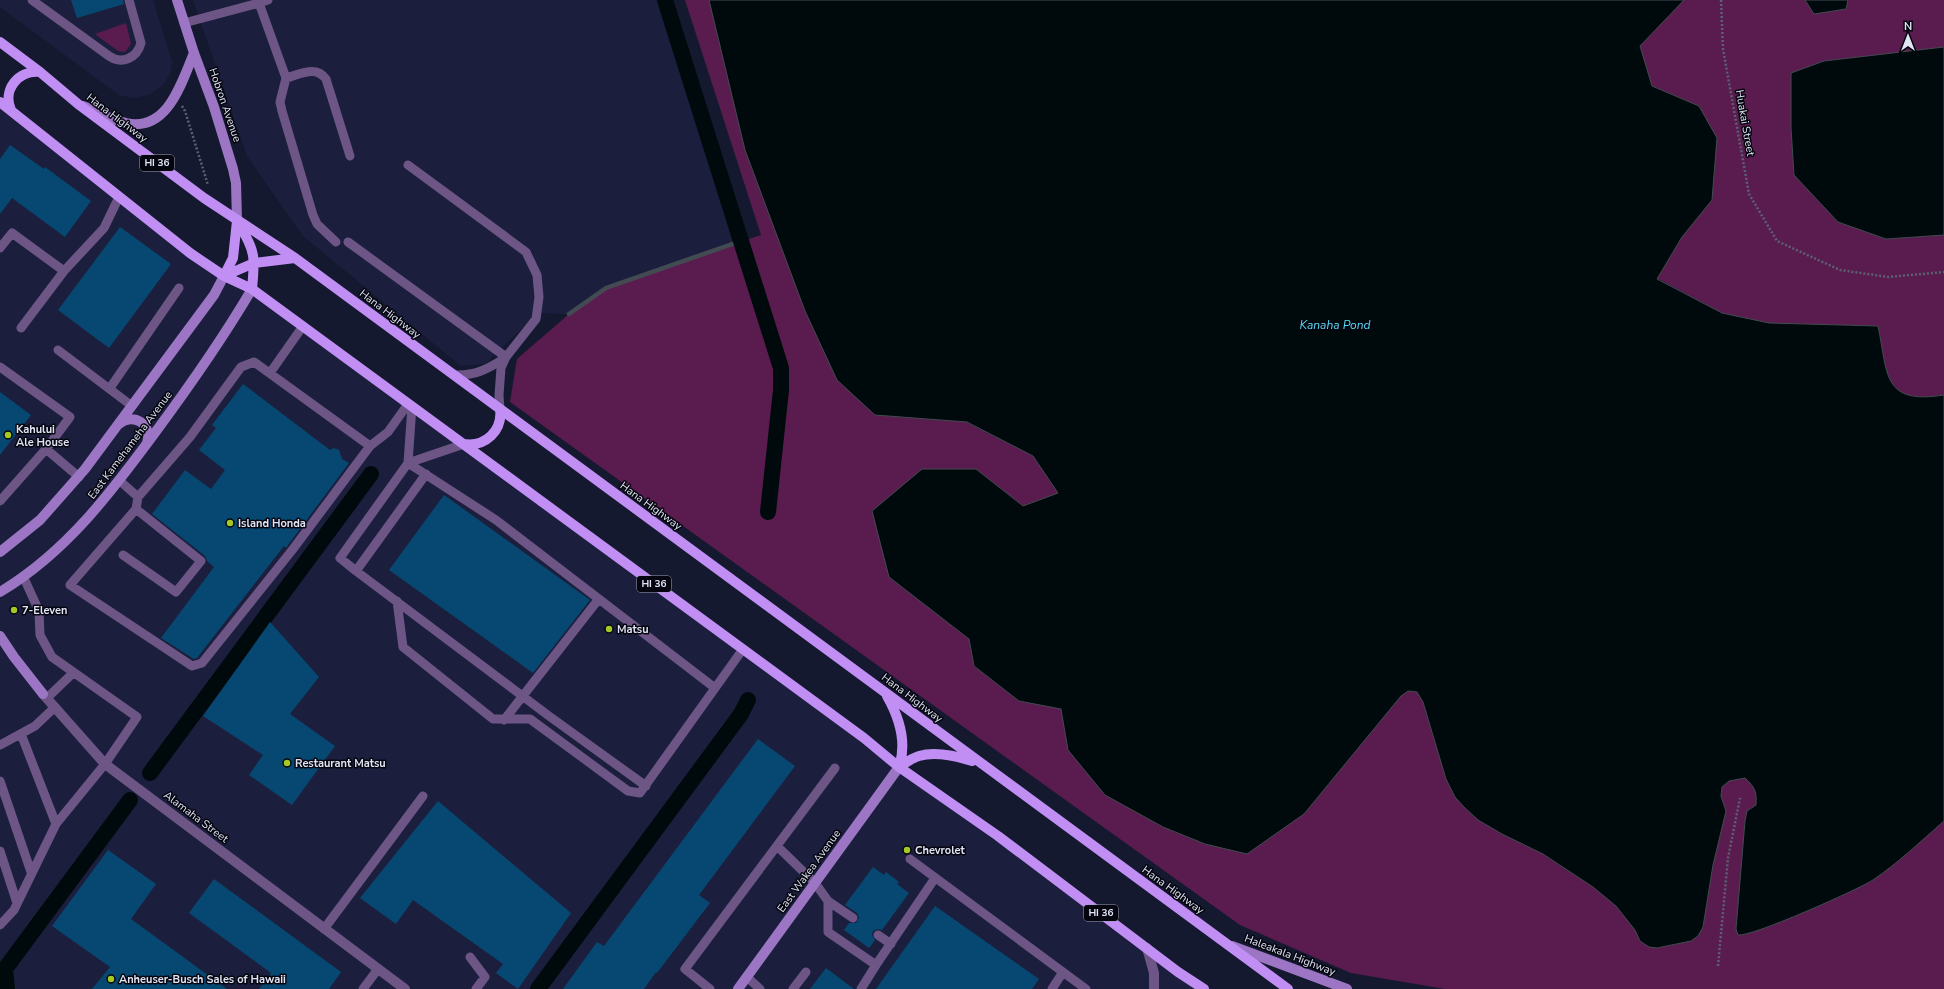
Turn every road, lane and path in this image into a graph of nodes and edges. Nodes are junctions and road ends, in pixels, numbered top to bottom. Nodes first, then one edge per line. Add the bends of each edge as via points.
1 (32, 0) edge
2 (128, 0) edge
3 (177, 0) edge
4 (1721, 0) edge
5 (263, 1) edge
6 (184, 23) junction
7 (0, 42) edge
8 (194, 52) junction
9 (40, 72) junction
10 (286, 78) junction
11 (0, 102) edge
12 (179, 103) dead end
13 (78, 104) junction
14 (11, 110) junction
15 (350, 156) dead end
16 (408, 165) dead end
17 (208, 187) dead end
18 (119, 197) junction
19 (237, 221) junction
20 (336, 242) dead end
21 (348, 242) dead end
22 (0, 248) edge
23 (295, 258) junction
24 (254, 264) junction
25 (64, 271) junction
26 (1944, 272) edge
27 (224, 276) junction
28 (179, 288) dead end
29 (252, 289) junction
30 (303, 326) junction
31 (22, 328) dead end
32 (58, 350) dead end
33 (506, 357) junction
34 (0, 367) edge
35 (270, 373) junction
36 (454, 375) junction
37 (110, 388) junction
38 (410, 405) junction
39 (132, 406) junction
40 (500, 409) junction
41 (117, 426) junction
42 (464, 444) junction
43 (146, 445) junction
44 (370, 446) junction
45 (46, 449) junction
46 (408, 463) junction
47 (426, 474) junction
48 (79, 477) junction
49 (120, 480) junction
50 (138, 497) junction
51 (0, 500) edge
52 (136, 509) junction
53 (0, 552) edge
54 (123, 556) dead end
55 (356, 571) junction
56 (23, 576) junction
57 (0, 592) edge
58 (598, 600) junction
59 (397, 601) junction
60 (0, 636) edge
61 (743, 649) junction
62 (73, 672) junction
63 (715, 688) junction
64 (884, 693) junction
65 (45, 696) junction
66 (523, 696) junction
67 (55, 707) junction
68 (504, 720) junction
69 (21, 734) junction
70 (0, 745) edge
71 (105, 764) junction
72 (983, 766) junction
73 (899, 767) junction
74 (835, 768) dead end
75 (0, 781) edge
76 (646, 786) junction
77 (424, 796) dead end
78 (1740, 798) dead end
79 (56, 824) junction
80 (777, 846) junction
81 (0, 851) edge
82 (910, 859) dead end
83 (31, 872) junction
84 (936, 878) junction
85 (815, 883) junction
86 (828, 901) junction
87 (17, 903) junction
88 (853, 918) dead end
89 (0, 925) edge
90 (324, 928) junction
91 (878, 935) dead end
92 (1224, 943) junction
93 (891, 944) junction
94 (1147, 948) junction
95 (470, 957) dead end
96 (876, 965) junction
97 (1718, 966) dead end
98 (378, 969) junction
99 (806, 972) dead end
100 (1063, 972) junction
101 (747, 977) junction
102 (362, 989) edge
103 (405, 989) edge
104 (476, 989) edge
105 (710, 989) edge
106 (738, 989) edge
107 (760, 989) edge
108 (792, 989) edge
109 (861, 989) edge
110 (1052, 989) edge
111 (1086, 989) edge
112 (1154, 989) edge
113 (1204, 989) edge
114 (1288, 989) edge
115 (1347, 989) edge

1 - 2 lane via 109,56 119,60 129,59 141,43
3 - 6 street, Hobron Avenue
4 - 26 path, Huakai Street via 1724,49 1749,194 1777,241 1840,270 1888,277
5 - 6 lane
5 - 10 lane
6 - 8 street, Hobron Avenue
7 - 9 main road, Hana Highway / HI 36
8 - 13 street via 173,101 166,110 152,119 142,123 125,123
8 - 19 street, Hobron Avenue via 233,169
9 - 13 main road, Hana Highway / HI 36
9 - 14 main road via 28,72 15,81 8,95
10 - 15 lane via 315,70 322,73
10 - 20 lane via 280,102 313,215 317,224
11 - 14 main road, HI 36
12 - 17 path via 185,111
13 - 19 main road, Hana Highway / HI 36
14 - 18 main road, HI 36
16 - 33 lane via 526,252 537,275 540,297 536,319
18 - 25 lane via 104,228
18 - 27 main road, HI 36 via 190,253
19 - 23 main road, Hana Highway / HI 36
19 - 24 main road via 253,250
19 - 27 main road via 233,258
21 - 33 lane
22 - 25 lane via 12,233
23 - 24 main road
23 - 36 main road, Hana Highway / HI 36
24 - 27 main road
24 - 29 main road
25 - 31 lane
27 - 29 main road, HI 36
27 - 39 street, East Kamehameha Avenue via 214,295
28 - 37 lane
29 - 30 main road, HI 36
29 - 43 street, East Kamehameha Avenue via 212,355
30 - 35 lane
30 - 38 main road, HI 36
32 - 37 lane
33 - 36 lane via 479,373
33 - 40 lane via 499,382
34 - 45 lane via 70,417
35 - 44 lane
35 - 50 lane via 254,362 241,367 190,437
36 - 40 main road, Hana Highway / HI 36
37 - 39 lane
38 - 42 main road, HI 36
38 - 44 lane via 388,432
38 - 46 lane
39 - 41 street, East Kamehameha Avenue
40 - 42 main road via 499,423 492,435 481,443
40 - 64 main road, Hana Highway / HI 36
41 - 43 street via 128,419 140,421 148,432
41 - 48 street, East Kamehameha Avenue
42 - 46 lane
42 - 61 main road, HI 36
43 - 49 street, East Kamehameha Avenue
44 - 52 lane via 293,549 202,663 192,666 70,584
45 - 48 lane
45 - 51 lane
46 - 47 lane
46 - 55 lane via 340,558
47 - 55 lane
47 - 58 lane via 496,520
48 - 53 street, East Kamehameha Avenue via 40,520
49 - 50 lane
49 - 56 street, East Kamehameha Avenue via 81,527
50 - 52 lane
52 - 54 lane via 201,561 176,592
55 - 59 lane
56 - 57 street, East Kamehameha Avenue
56 - 62 lane via 39,611 40,635 52,657
58 - 63 lane
58 - 66 lane
59 - 66 lane
59 - 68 lane via 403,647 493,719
60 - 65 street, Alamaha Street
61 - 63 lane
61 - 73 main road, HI 36 via 864,738
62 - 65 lane
62 - 71 lane via 136,717
63 - 76 lane
64 - 72 main road, Hana Highway / HI 36
64 - 73 main road, HI 36 via 895,713 901,735 902,758
65 - 67 street, Alamaha Street
66 - 68 lane
66 - 76 lane
67 - 69 lane via 35,726
67 - 71 street, Alamaha Street
68 - 76 lane via 530,719 628,790 640,794
69 - 70 lane
69 - 79 lane
71 - 79 lane
71 - 90 street, Alamaha Street
72 - 73 main road, HI 36 via 958,757 931,754 918,756
72 - 92 main road, Hana Highway / HI 36
73 - 85 street, East Wakea Avenue
73 - 94 main road, HI 36 via 998,836
74 - 80 lane
75 - 83 lane
77 - 90 lane
78 - 97 path via 1728,858
79 - 83 lane
80 - 85 lane
80 - 105 lane via 685,969
81 - 87 lane
82 - 84 lane
83 - 87 lane
84 - 93 lane
84 - 100 lane
85 - 86 lane
85 - 101 street, East Wakea Avenue
86 - 88 lane
86 - 96 lane via 828,932
87 - 89 lane
90 - 98 street, Alamaha Street
91 - 93 lane
92 - 114 main road, Hana Highway / HI 36
92 - 115 street, Haleakala Highway
93 - 96 lane
94 - 112 street via 1154,973
94 - 113 main road, HI 36
95 - 104 lane via 485,977
96 - 109 lane
98 - 102 lane
98 - 103 street, Alamaha Street
99 - 108 lane
100 - 110 lane
100 - 111 lane
101 - 106 street, East Wakea Avenue
101 - 107 lane

